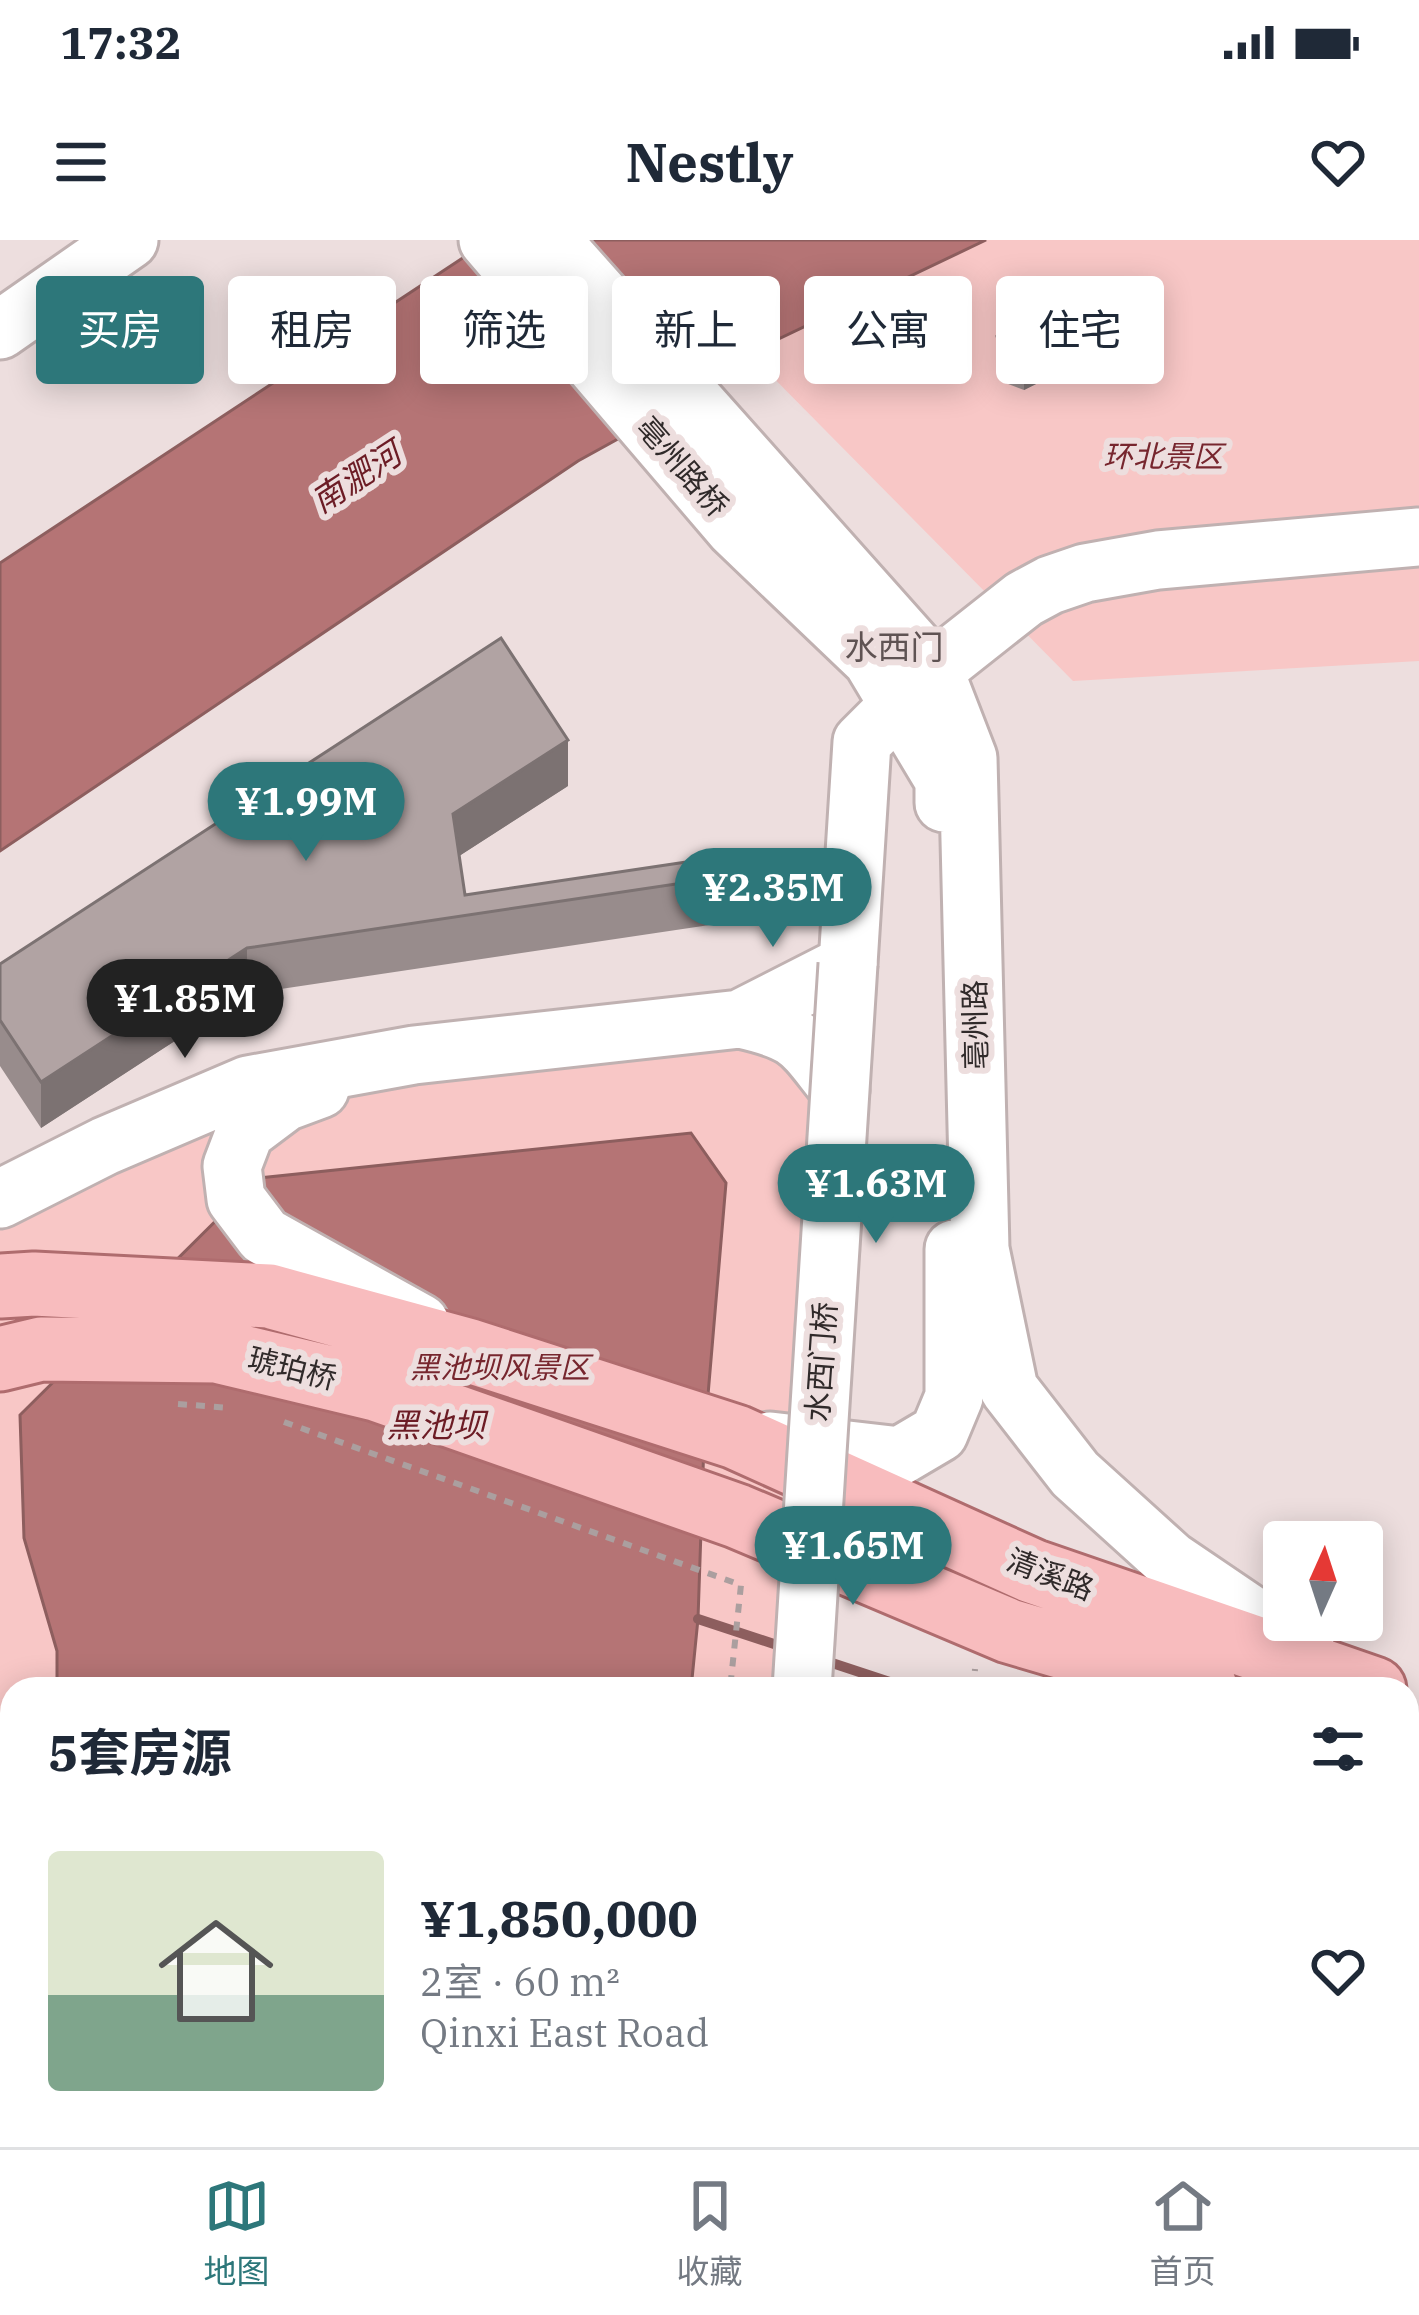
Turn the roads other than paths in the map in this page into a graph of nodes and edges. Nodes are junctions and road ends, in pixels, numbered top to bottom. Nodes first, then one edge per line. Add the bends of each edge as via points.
1 (129, 240) edge
2 (488, 240) edge
3 (551, 240) edge
4 (0, 330) edge
5 (754, 511) junction
6 (1419, 537) edge
7 (898, 706) junction
8 (848, 964) junction
9 (740, 1018) junction
10 (414, 1055) junction
11 (840, 1090) junction
12 (0, 1199) edge
13 (17, 1285) edge
14 (470, 1351) junction
15 (20, 1354) edge
16 (736, 1436) junction
17 (737, 1516) joint
18 (803, 1677) edge
19 (1165, 1677) edge
20 (1341, 1677) edge
21 (1350, 1677) edge

1 - 4 street
2 - 5 street, 亳州路桥
3 - 5 street, 亳州路桥
5 - 7 street, 亳州路
6 - 7 street via 1085,573 1024,599
7 - 8 street, 水西门桥
7 - 16 street via 944,780 954,1397 939,1433 901,1456
7 - 21 street, 亳州路 via 968,758 980,1249 1009,1389 1075,1474 1170,1560
8 - 9 street
8 - 11 street, 水西门桥, bridge
9 - 10 street
9 - 11 street via 800,1040
10 - 12 street via 248,1084
10 - 14 street via 285,1102 245,1132 232,1166 236,1199 264,1236
11 - 18 street, 水西门桥, bridge
13 - 14 main road via 269,1296
14 - 16 main road
15 - 17 main road, 琥珀桥 via 217,1351 376,1389
16 - 20 main road, 清溪路 via 1032,1571
17 - 19 main road, 清溪路 via 1009,1631

